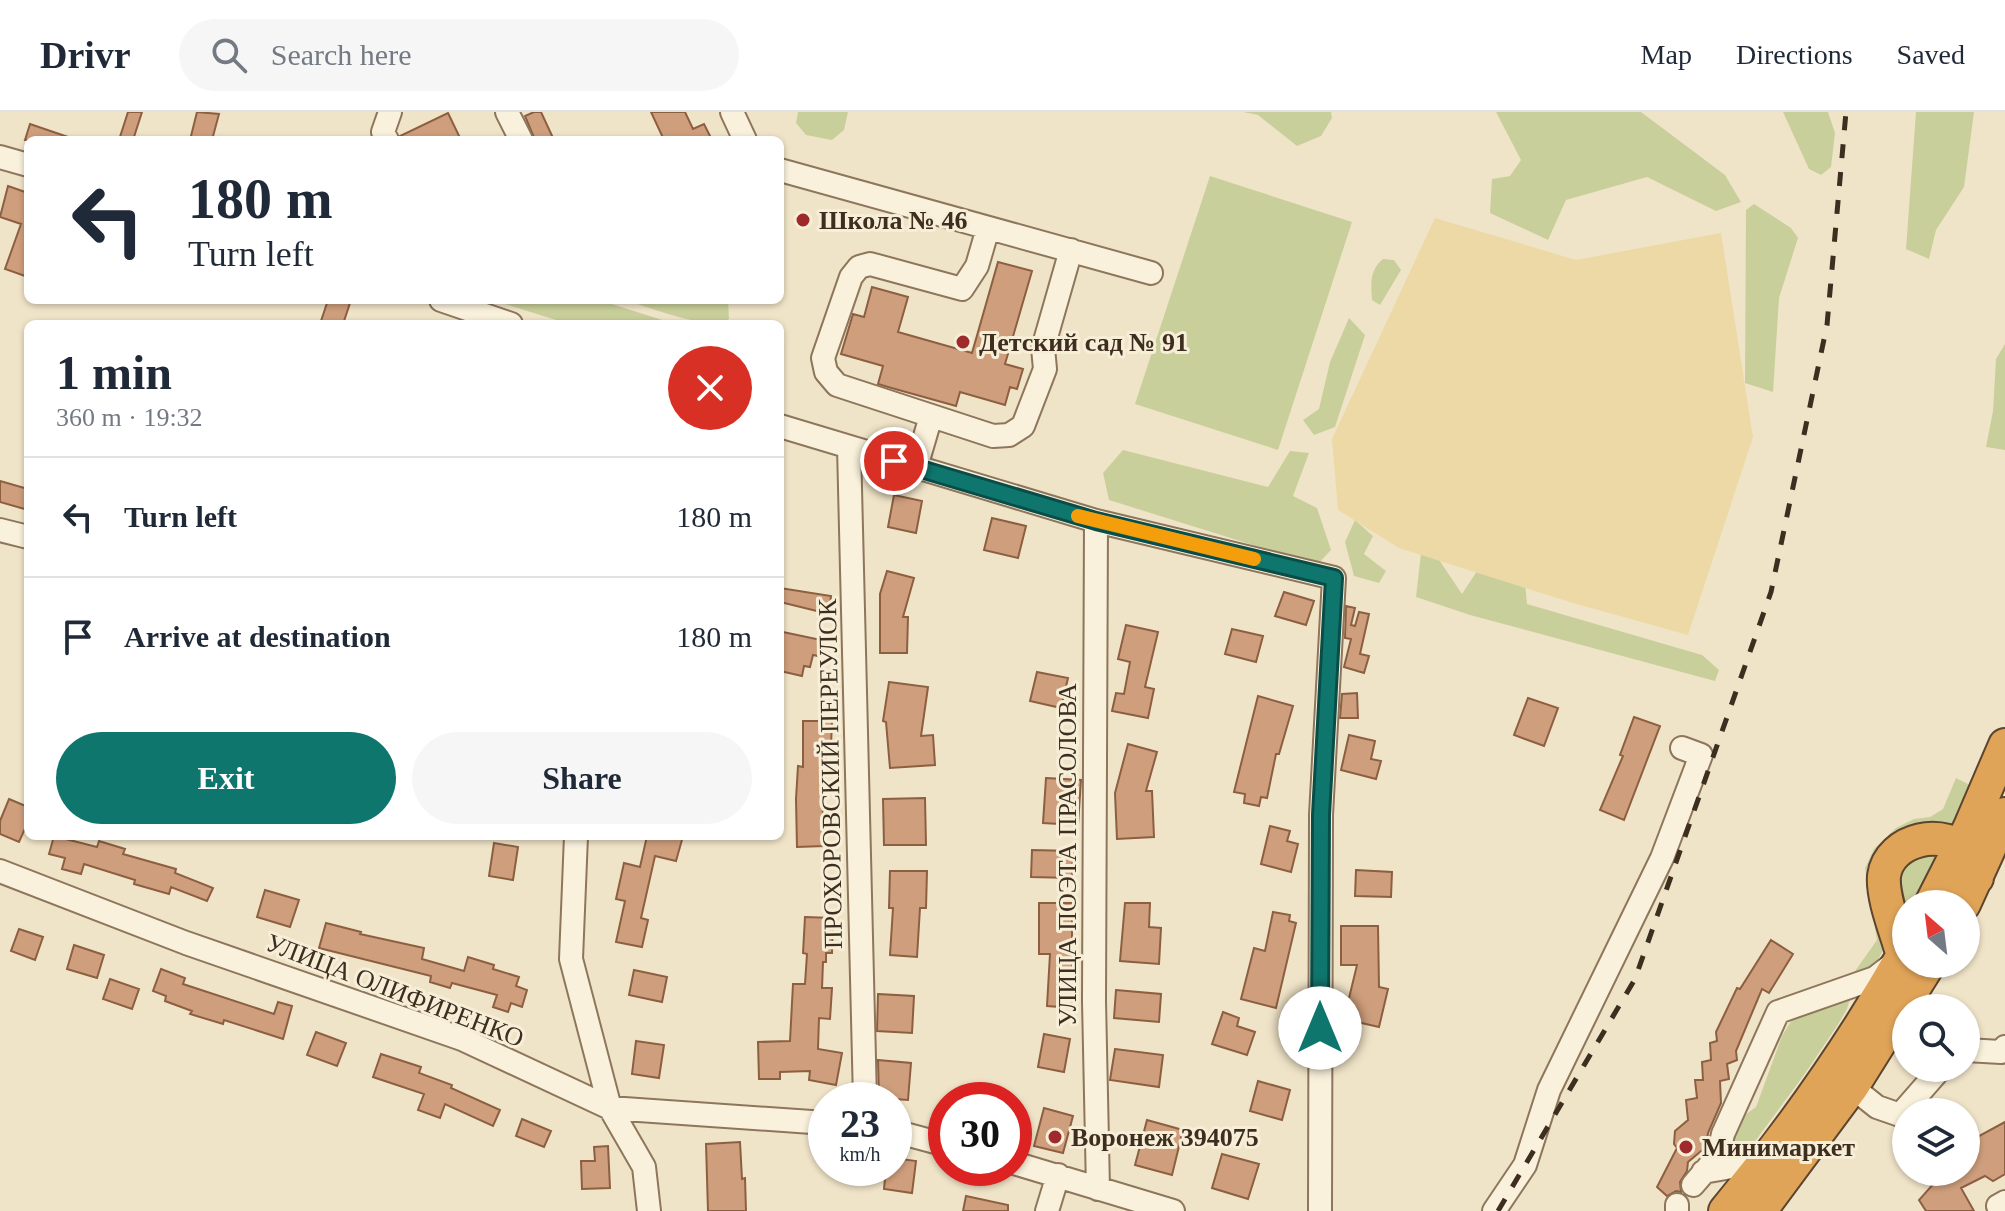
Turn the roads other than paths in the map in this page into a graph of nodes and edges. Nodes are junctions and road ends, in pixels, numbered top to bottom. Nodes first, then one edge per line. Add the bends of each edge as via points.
1 (390, 112) edge
2 (509, 112) edge
3 (732, 112) edge
4 (385, 136) edge
5 (519, 136) edge
6 (743, 136) edge
7 (0, 157) edge
8 (24, 164) edge
9 (784, 171) edge
10 (988, 228) junction
11 (1071, 250) junction
12 (1151, 273) dead end
13 (453, 304) edge
14 (499, 320) edge
15 (931, 416) junction
16 (784, 427) edge
17 (849, 447) junction
18 (916, 467) junction
19 (1096, 521) junction
20 (0, 530) edge
21 (24, 536) edge
22 (2005, 745) edge
23 (1692, 751) dead end
24 (2005, 814) edge
25 (576, 840) edge
26 (1960, 847) junction
27 (0, 871) edge
28 (1938, 890) edge
29 (1970, 890) edge
30 (1970, 890) edge
31 (1892, 907) edge
32 (1892, 969) edge
33 (1898, 978) edge
34 (1903, 978) edge
35 (1980, 1051) edge
36 (2004, 1053) edge
37 (865, 1082) edge
38 (1929, 1082) edge
39 (1852, 1087) junction
40 (610, 1108) junction
41 (808, 1122) edge
42 (1766, 1161) junction
43 (1032, 1168) edge
44 (1058, 1175) junction
45 (1098, 1189) junction
46 (2005, 1202) edge
47 (649, 1211) edge
48 (1047, 1211) edge
49 (1173, 1211) edge
50 (1320, 1211) edge
51 (1494, 1211) edge
52 (1725, 1211) edge
53 (1760, 1211) edge
54 (2001, 1211) edge

1 - 4 street
2 - 5 street
3 - 6 street
7 - 8 street
9 - 10 street
10 - 11 street
10 - 15 street via 977,266 962,289 870,264 859,267 823,358 837,385
11 - 12 street
11 - 15 street via 1043,348 1045,369 1023,426 1009,435 993,436
13 - 14 street
15 - 18 street
16 - 17 street
17 - 18 street
17 - 37 street, ПРОХОРОВСКИЙ ПЕРЕУЛОК
18 - 19 street
19 - 45 street, УЛИЦА ПОЭТА ПРАСОЛОВА
19 - 50 street via 1334,578 1321,815
20 - 21 street
22 - 26 highway
23 - 51 street via 1656,872 1549,1090 1525,1165
24 - 30 highway
25 - 40 street via 571,959
26 - 28 highway
26 - 29 highway via 1974,862
26 - 31 highway via 1919,840 1902,848 1884,879
27 - 40 street, УЛИЦА ОЛИФИРЕНКО via 186,943 462,1039
32 - 42 street via 1778,1012 1718,1156 1698,1178
33 - 42 highway
34 - 39 highway
35 - 36 street
38 - 39 street via 1900,1115 1877,1107
39 - 53 highway
40 - 41 street, УЛИЦА ОЛИФИРЕНКО
40 - 47 street via 644,1167
42 - 52 highway
43 - 44 street
44 - 45 street
44 - 48 street
45 - 49 street
46 - 54 street via 1998,1206

